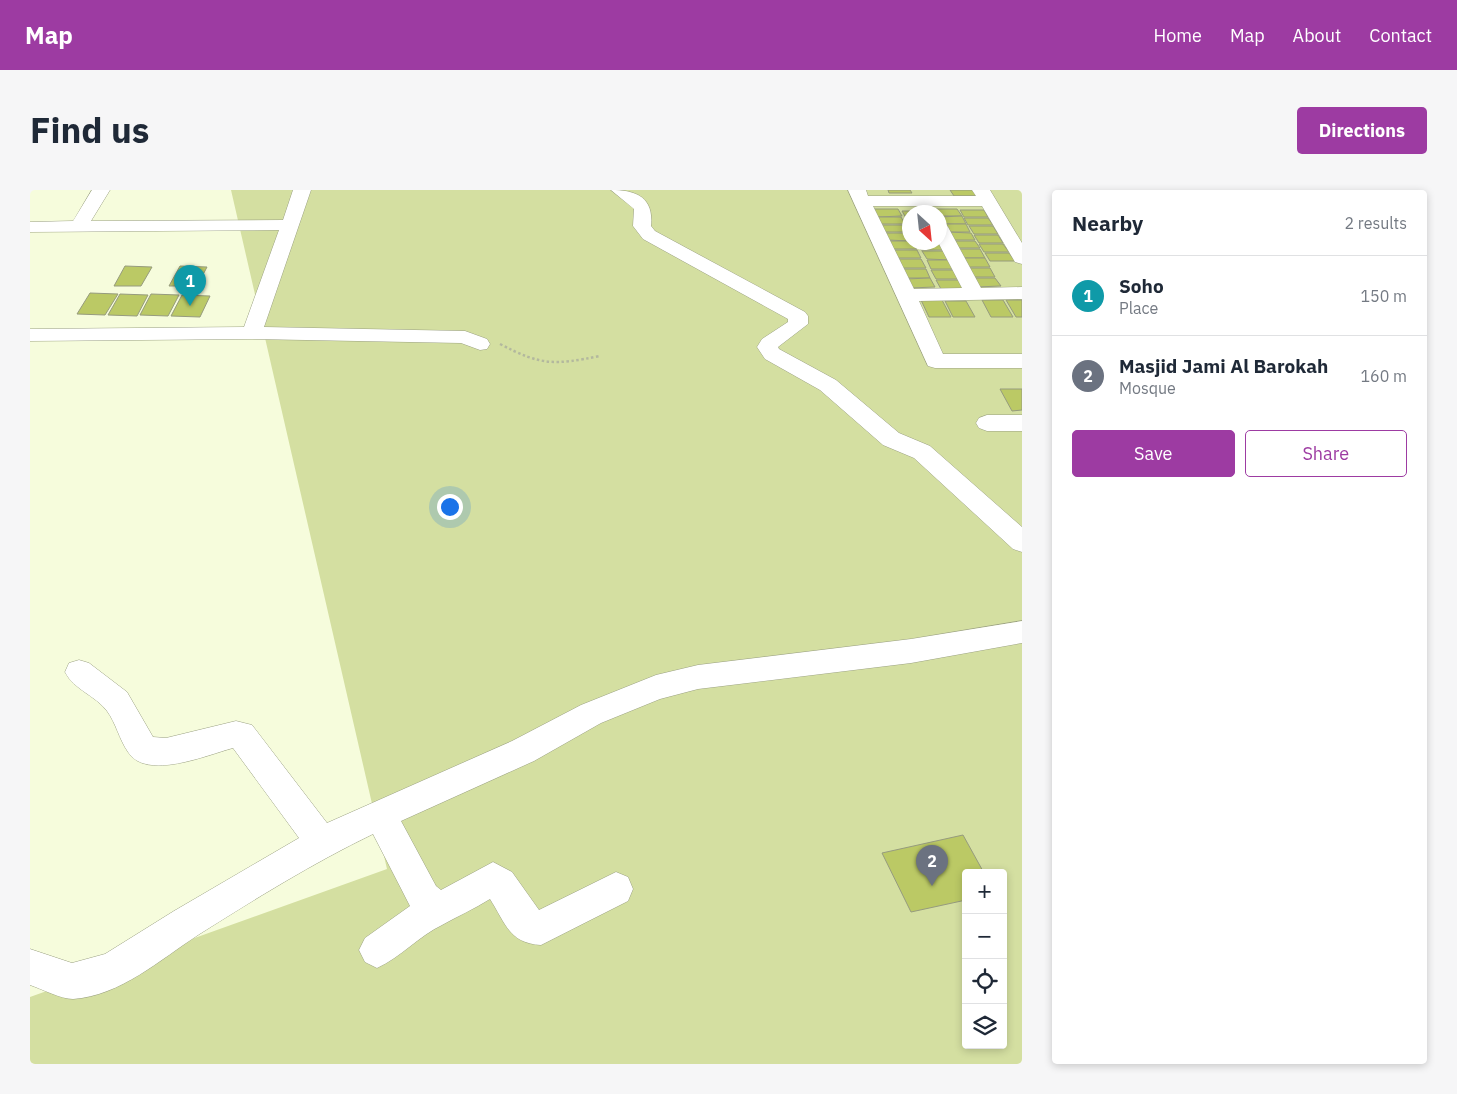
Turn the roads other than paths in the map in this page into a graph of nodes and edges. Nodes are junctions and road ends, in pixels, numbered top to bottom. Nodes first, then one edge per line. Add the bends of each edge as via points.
1 (101, 190) edge
2 (302, 190) edge
3 (620, 190) edge
4 (860, 195) edge
5 (984, 196) edge
6 (926, 201) edge
7 (290, 225) junction
8 (30, 227) edge
9 (78, 227) junction
10 (947, 241) edge
11 (1022, 258) edge
12 (974, 293) junction
13 (1022, 293) edge
14 (907, 295) junction
15 (252, 333) junction
16 (30, 335) edge
17 (30, 348) edge
18 (1022, 348) edge
19 (928, 349) junction
20 (1022, 361) edge
21 (987, 423) dead end
22 (1022, 423) edge
23 (1022, 542) edge
24 (1022, 632) edge
25 (79, 672) dead end
26 (380, 814) junction
27 (322, 842) junction
28 (616, 889) dead end
29 (436, 908) junction
30 (377, 950) dead end
31 (30, 968) edge

1 - 9 street
2 - 7 street
3 - 23 street via 641,206 644,211 642,226 649,235 798,316 798,324 769,344 767,347 772,354 828,386 891,440 922,452
4 - 6 street
4 - 14 street
5 - 6 street
5 - 11 street
7 - 9 street
7 - 15 street
8 - 9 street
10 - 12 street
12 - 13 street
12 - 14 street
14 - 19 street
15 - 16 street
15 - 17 street via 465,337 480,344 464,350
18 - 19 street
19 - 20 street via 935,361
21 - 22 street
24 - 26 street via 911,651 698,677 656,687 591,714 523,751
25 - 27 street via 117,701 138,744 146,751 166,752 241,735
26 - 27 street
26 - 29 street via 424,898
27 - 31 street via 115,969 72,981
28 - 29 street via 534,929 528,926 500,884 493,879 444,907
29 - 30 street

